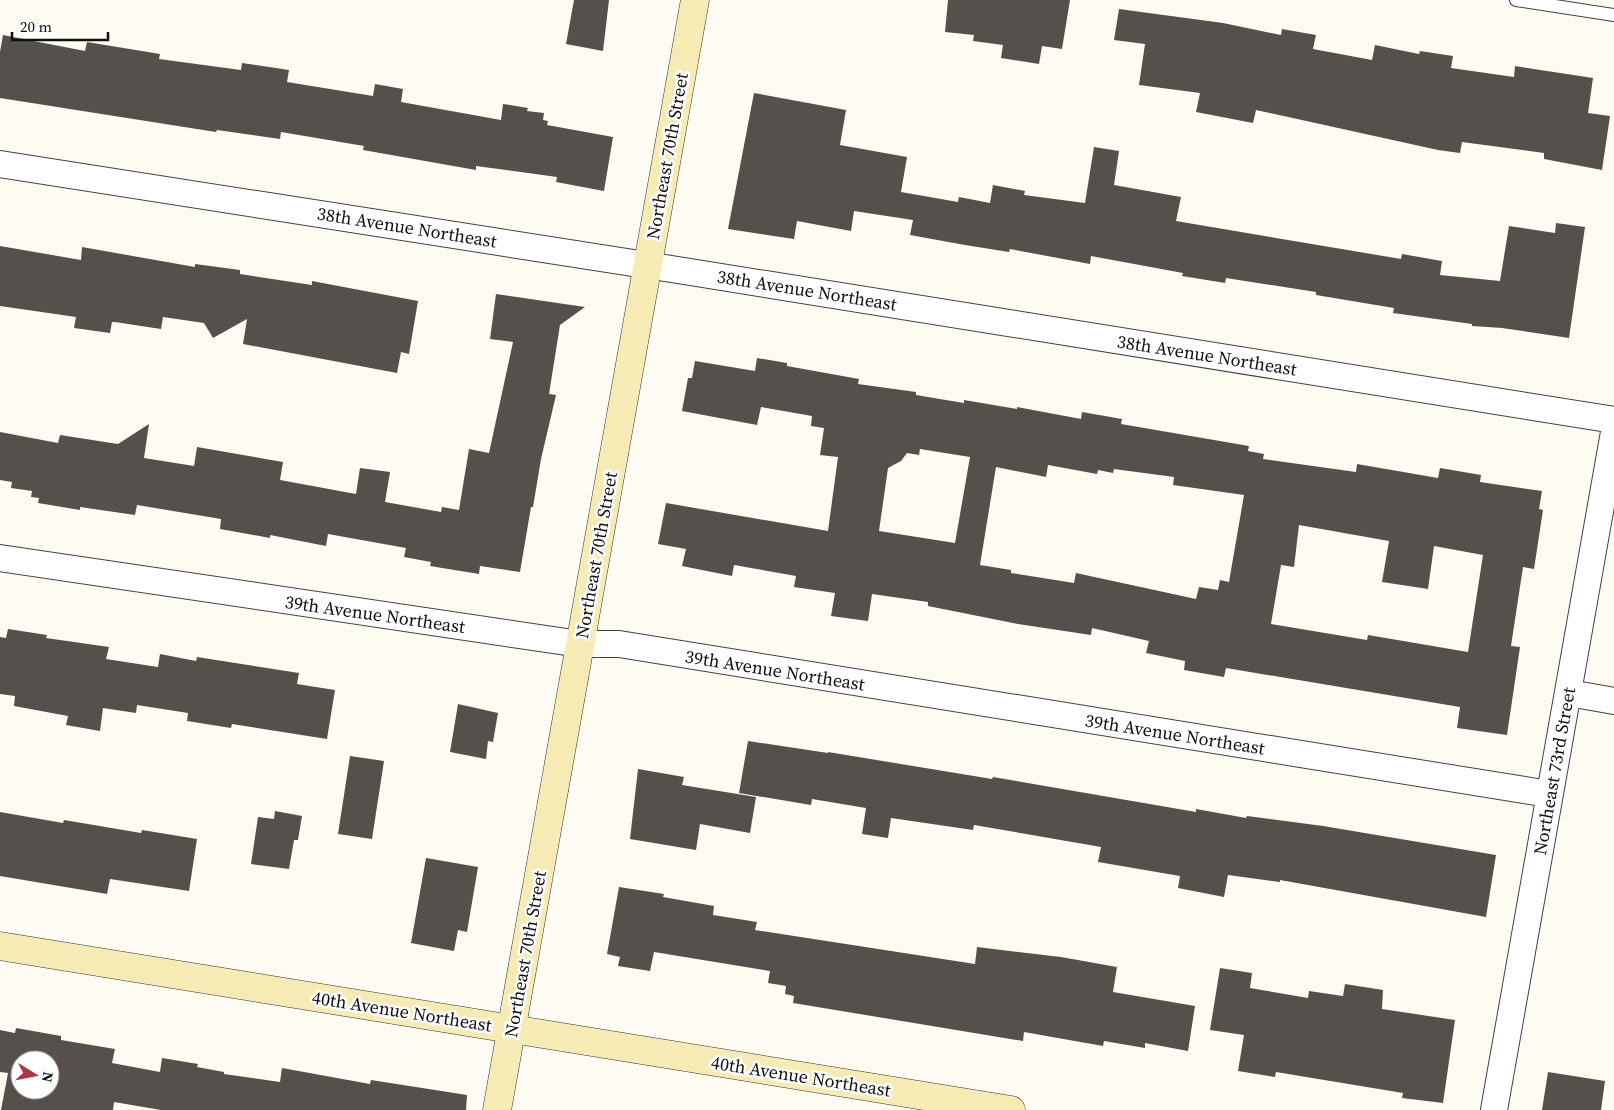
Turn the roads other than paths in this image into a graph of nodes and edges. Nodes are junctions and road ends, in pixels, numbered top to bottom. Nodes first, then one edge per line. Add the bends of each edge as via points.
1 (695, 0) edge
2 (1516, 0) edge
3 (1614, 14) edge
4 (0, 164) edge
5 (648, 265) junction
6 (1614, 420) edge
7 (1614, 432) edge
8 (0, 558) edge
9 (580, 644) junction
10 (1568, 693) junction
11 (1614, 701) edge
12 (1549, 794) junction
13 (0, 946) edge
14 (511, 1029) junction
15 (497, 1110) edge
16 (1011, 1110) edge
17 (1494, 1110) edge

1 - 5 street, Northeast 70th Street
2 - 3 lane
4 - 5 street, 38th Avenue Northeast
5 - 6 street, 38th Avenue Northeast
5 - 9 street, Northeast 70th Street
7 - 10 street, Northeast 73rd Street
8 - 9 street, 39th Avenue Northeast
9 - 12 street, 39th Avenue Northeast via 619,644
9 - 14 street, Northeast 70th Street
10 - 11 street
10 - 12 street, Northeast 73rd Street
12 - 17 street, Northeast 73rd Street
13 - 14 street, 40th Avenue Northeast
14 - 15 street, Northeast 70th Street
14 - 16 street, 40th Avenue Northeast

